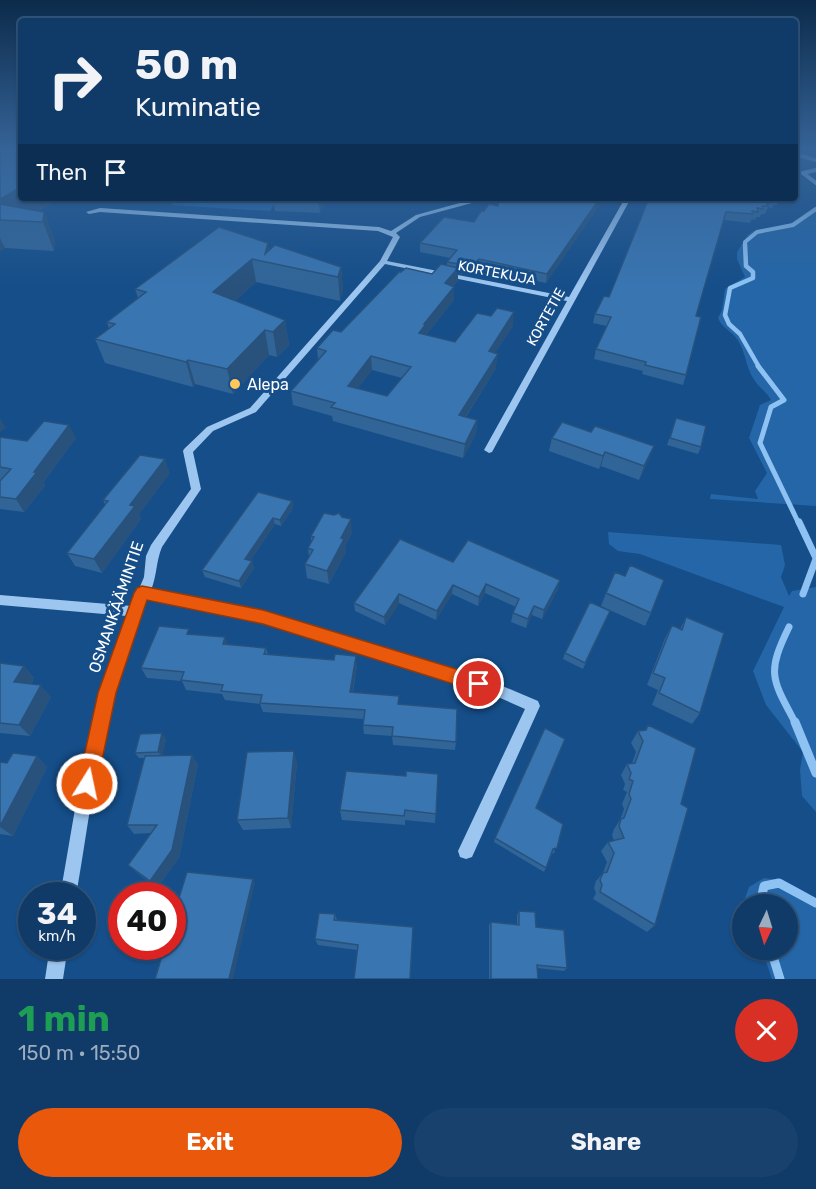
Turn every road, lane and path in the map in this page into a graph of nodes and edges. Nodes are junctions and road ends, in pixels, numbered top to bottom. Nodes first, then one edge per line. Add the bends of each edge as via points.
1 (470, 201) edge
2 (626, 201) edge
3 (89, 212) dead end
4 (392, 233) junction
5 (383, 262) junction
6 (571, 300) junction
7 (489, 450) dead end
8 (142, 593) junction
9 (0, 600) edge
10 (134, 611) junction
11 (466, 851) dead end
12 (70, 882) edge
13 (57, 960) edge
14 (54, 979) edge

1 - 4 street via 418,216
2 - 6 street, KORTETIE
3 - 4 street via 241,218
4 - 5 street, OSMANKÄÄMINTIE via 396,242
5 - 6 street, KORTEKUJA
5 - 8 street, OSMANKÄÄMINTIE via 253,410 210,429 188,451 196,489 157,545
6 - 7 street, KORTETIE
8 - 10 street, OSMANKÄÄMINTIE
8 - 11 street via 263,617 501,691 533,706
9 - 10 street
10 - 12 street, OSMANKÄÄMINTIE via 107,693
13 - 14 street

